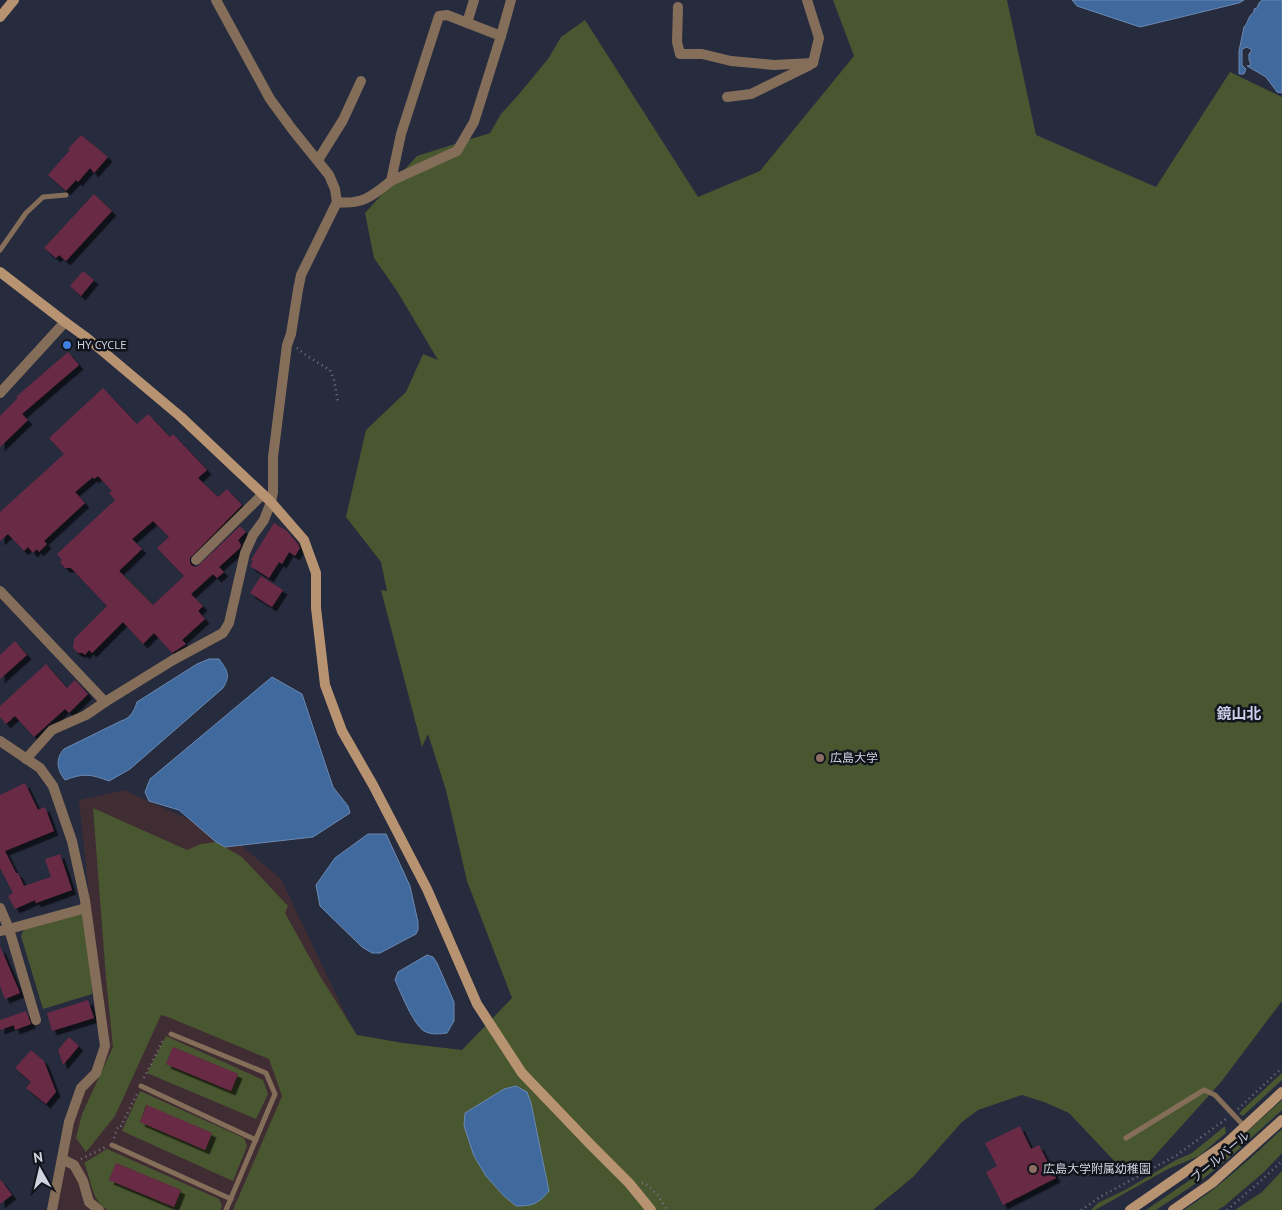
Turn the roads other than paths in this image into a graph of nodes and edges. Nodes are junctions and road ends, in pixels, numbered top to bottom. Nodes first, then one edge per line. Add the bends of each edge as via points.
1 (14, 0) edge
2 (216, 0) edge
3 (474, 0) edge
4 (511, 0) edge
5 (807, 0) edge
6 (678, 7) dead end
7 (0, 18) edge
8 (467, 23) junction
9 (501, 36) junction
10 (813, 64) junction
11 (361, 81) dead end
12 (727, 97) dead end
13 (318, 160) junction
14 (391, 181) junction
15 (66, 195) dead end
16 (337, 202) junction
17 (0, 250) edge
18 (0, 272) edge
19 (65, 322) junction
20 (0, 393) edge
21 (263, 494) junction
22 (271, 502) junction
23 (196, 560) dead end
24 (0, 592) edge
25 (105, 702) junction
26 (0, 741) edge
27 (26, 759) junction
28 (0, 908) edge
29 (86, 908) junction
30 (4, 930) edge
31 (36, 1020) dead end
32 (171, 1034) dead end
33 (141, 1086) dead end
34 (1282, 1092) edge
35 (1282, 1120) edge
36 (1244, 1126) junction
37 (1126, 1138) dead end
38 (256, 1140) junction
39 (112, 1145) road end
40 (66, 1161) junction
41 (231, 1199) junction
42 (52, 1210) edge
43 (99, 1210) edge
44 (226, 1210) edge
45 (651, 1210) edge
46 (1130, 1210) edge
47 (1173, 1210) edge

1 - 7 street
2 - 13 street via 270,99
3 - 8 street
4 - 9 street
5 - 10 street via 819,38
6 - 10 street via 680,54 702,54 731,61 774,65
8 - 9 street
8 - 14 street via 447,15 439,16 401,134
9 - 14 street via 474,122 457,151
10 - 12 street via 750,94
11 - 13 street via 343,120
13 - 16 street via 329,175
14 - 16 street via 371,197 350,203
15 - 17 lane via 43,197 26,213
16 - 22 street via 301,275 287,345 273,457
18 - 19 street
19 - 20 street
19 - 21 street via 181,416
21 - 22 street
21 - 23 street
22 - 25 street via 246,553 230,623 224,633
22 - 45 street via 304,540 316,573 316,608 325,685 342,731 427,889 477,1004 522,1073
24 - 25 street
25 - 27 street via 86,715 52,730
26 - 27 street
27 - 29 street via 40,768 53,786 72,841
28 - 30 street
29 - 30 street
29 - 40 street via 105,1046 96,1073 81,1088 68,1122
30 - 31 street
32 - 38 lane via 266,1073 275,1094
33 - 38 lane
34 - 36 street
35 - 47 street, ブールバール via 1212,1183
36 - 37 lane via 1215,1095 1204,1090
36 - 46 street via 1227,1143
38 - 41 lane
39 - 41 lane
40 - 42 street
40 - 43 street via 74,1165 89,1202
41 - 44 lane

